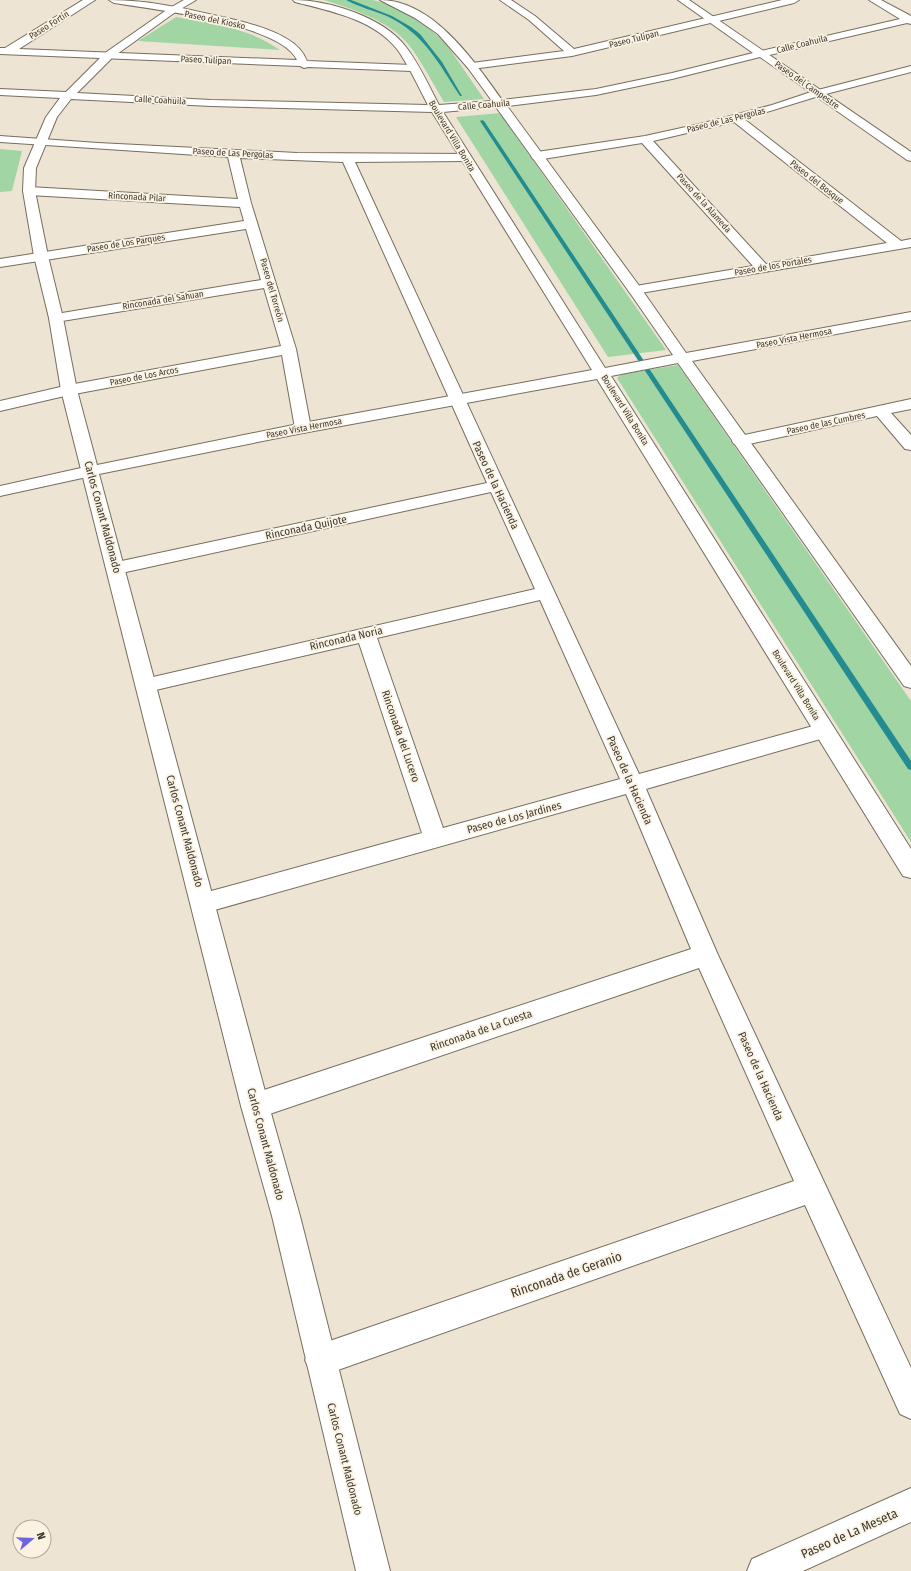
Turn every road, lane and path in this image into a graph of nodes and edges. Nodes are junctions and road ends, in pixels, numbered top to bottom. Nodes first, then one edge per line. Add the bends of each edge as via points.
1 (90, 0) edge
2 (114, 0) edge
3 (191, 0) edge
4 (298, 0) edge
5 (384, 0) edge
6 (505, 0) edge
7 (682, 0) edge
8 (794, 0) edge
9 (874, 0) edge
10 (171, 11) junction
11 (710, 19) junction
12 (910, 19) edge
13 (4, 51) edge
14 (572, 53) junction
15 (761, 54) junction
16 (109, 55) junction
17 (304, 65) junction
18 (472, 66) junction
19 (412, 68) junction
20 (911, 69) edge
21 (898, 72) junction
22 (911, 80) edge
23 (0, 92) edge
24 (818, 94) junction
25 (68, 96) junction
26 (495, 104) junction
27 (440, 109) junction
28 (737, 119) junction
29 (0, 139) edge
30 (646, 139) junction
31 (40, 143) junction
32 (233, 154) junction
33 (537, 156) junction
34 (911, 157) edge
35 (347, 158) junction
36 (465, 158) junction
37 (29, 191) junction
38 (245, 203) junction
39 (252, 224) junction
40 (904, 244) edge
41 (41, 256) junction
42 (0, 263) edge
43 (762, 268) junction
44 (270, 283) junction
45 (635, 290) junction
46 (911, 316) edge
47 (56, 318) junction
48 (289, 349) junction
49 (680, 359) junction
50 (605, 372) junction
51 (70, 390) junction
52 (456, 399) junction
53 (911, 404) edge
54 (0, 406) edge
55 (881, 411) junction
56 (303, 428) junction
57 (740, 441) junction
58 (911, 445) edge
59 (90, 471) junction
60 (496, 486) junction
61 (0, 491) edge
62 (117, 568) junction
63 (545, 593) junction
64 (366, 634) junction
65 (911, 681) edge
66 (147, 685) junction
67 (824, 731) junction
68 (633, 784) junction
69 (435, 838) junction
70 (911, 870) edge
71 (204, 903) junction
72 (706, 955) junction
73 (255, 1106) junction
74 (812, 1189) junction
75 (321, 1360) junction
76 (911, 1402) edge
77 (911, 1505) edge
78 (374, 1571) edge
79 (764, 1571) edge

1 - 13 street, Paseo Fortín
2 - 10 street, Paseo del Kiosko
3 - 10 street, Carlos Conant Maldonado
4 - 19 street, Boulevard Villa Bonita via 357,17 383,31 402,49
5 - 18 street via 433,26 448,38
6 - 14 street via 532,18
7 - 11 street, Paseo del Campestre
8 - 11 street, Paseo Tulipan
9 - 12 street
10 - 16 street, Carlos Conant Maldonado
10 - 17 street, Paseo del Kiosko via 262,31 283,41 296,51
11 - 14 street, Paseo Tulipan
11 - 15 street, Paseo del Campestre
12 - 15 street, Calle Coahuila
13 - 16 street, Paseo Tulipan
14 - 18 street, Paseo Tulipan
15 - 24 street, Paseo del Campestre
15 - 26 street, Calle Coahuila via 632,85 546,99
16 - 17 street, Paseo Tulipan
16 - 25 street, Carlos Conant Maldonado
17 - 19 street, Paseo Tulipan
18 - 26 street
19 - 27 street, Boulevard Villa Bonita
20 - 21 street, Paseo de Las Pergolas
21 - 22 street
21 - 24 street, Paseo de Las Pergolas
23 - 25 street, Calle Coahuila
24 - 28 street, Paseo de Las Pergolas
24 - 34 street, Paseo del Campestre
25 - 27 street, Calle Coahuila via 280,106
25 - 31 street, Carlos Conant Maldonado via 52,117
26 - 27 street, Calle Coahuila
26 - 33 street
27 - 36 street, Boulevard Villa Bonita
28 - 30 street, Paseo de Las Pergolas
28 - 40 street, Paseo del Bosque
29 - 31 street, Paseo de Las Pergolas
30 - 33 street, Paseo de Las Pergolas
30 - 43 street, Paseo de la Alameda
31 - 32 street, Paseo de Las Pergolas
31 - 37 street, Carlos Conant Maldonado via 30,168
32 - 35 street, Paseo de Las Pergolas
32 - 38 street, Paseo del Torreón
33 - 45 street
35 - 36 street, Paseo de Las Pergolas
35 - 52 street, Paseo de la Hacienda
36 - 50 street, Boulevard Villa Bonita
37 - 38 street, Rinconada Pilar
37 - 41 street, Carlos Conant Maldonado
38 - 39 street, Paseo del Torreón
39 - 41 street, Paseo de Los Parques
39 - 44 street, Paseo del Torreón
40 - 43 street, Paseo de los Portales
41 - 42 street, Paseo de Los Parques
41 - 47 street, Carlos Conant Maldonado
43 - 45 street, Paseo de los Portales
44 - 47 street, Rinconada del Sahuan
44 - 48 street, Paseo del Torreón
45 - 49 street
46 - 49 street, Paseo Vista Hermosa
47 - 51 street, Carlos Conant Maldonado
48 - 51 street, Paseo de Los Arcos
48 - 56 street, Paseo del Torreón
49 - 50 street, Paseo Vista Hermosa
49 - 57 street
50 - 52 street, Paseo Vista Hermosa
50 - 67 street, Boulevard Villa Bonita
51 - 54 street, Paseo de Los Arcos
51 - 59 street, Carlos Conant Maldonado
52 - 56 street, Paseo Vista Hermosa
52 - 60 street, Paseo de la Hacienda
53 - 55 street, Paseo de las Cumbres
55 - 57 street, Paseo de las Cumbres
55 - 58 street
56 - 59 street, Paseo Vista Hermosa
57 - 65 street
59 - 61 street, Paseo Vista Hermosa
59 - 62 street, Carlos Conant Maldonado
60 - 62 street, Rinconada Quijote
60 - 63 street, Paseo de la Hacienda
62 - 66 street, Carlos Conant Maldonado
63 - 64 street, Rinconada Noria
63 - 68 street, Paseo de la Hacienda
64 - 66 street, Rinconada Noria
64 - 69 street, Rinconada del Lucero
66 - 71 street, Carlos Conant Maldonado
67 - 68 street, Paseo de Los Jardines
67 - 70 street, Boulevard Villa Bonita
68 - 69 street, Paseo de Los Jardines
68 - 72 street, Paseo de la Hacienda
69 - 71 street, Paseo de Los Jardines
71 - 73 street, Carlos Conant Maldonado
72 - 73 street, Rinconada de La Cuesta
72 - 74 street, Paseo de la Hacienda
73 - 75 street, Carlos Conant Maldonado via 286,1216
74 - 75 street, Rinconada de Geranio
74 - 76 street, Paseo de la Hacienda
75 - 78 street, Carlos Conant Maldonado
77 - 79 street, Paseo de La Meseta

